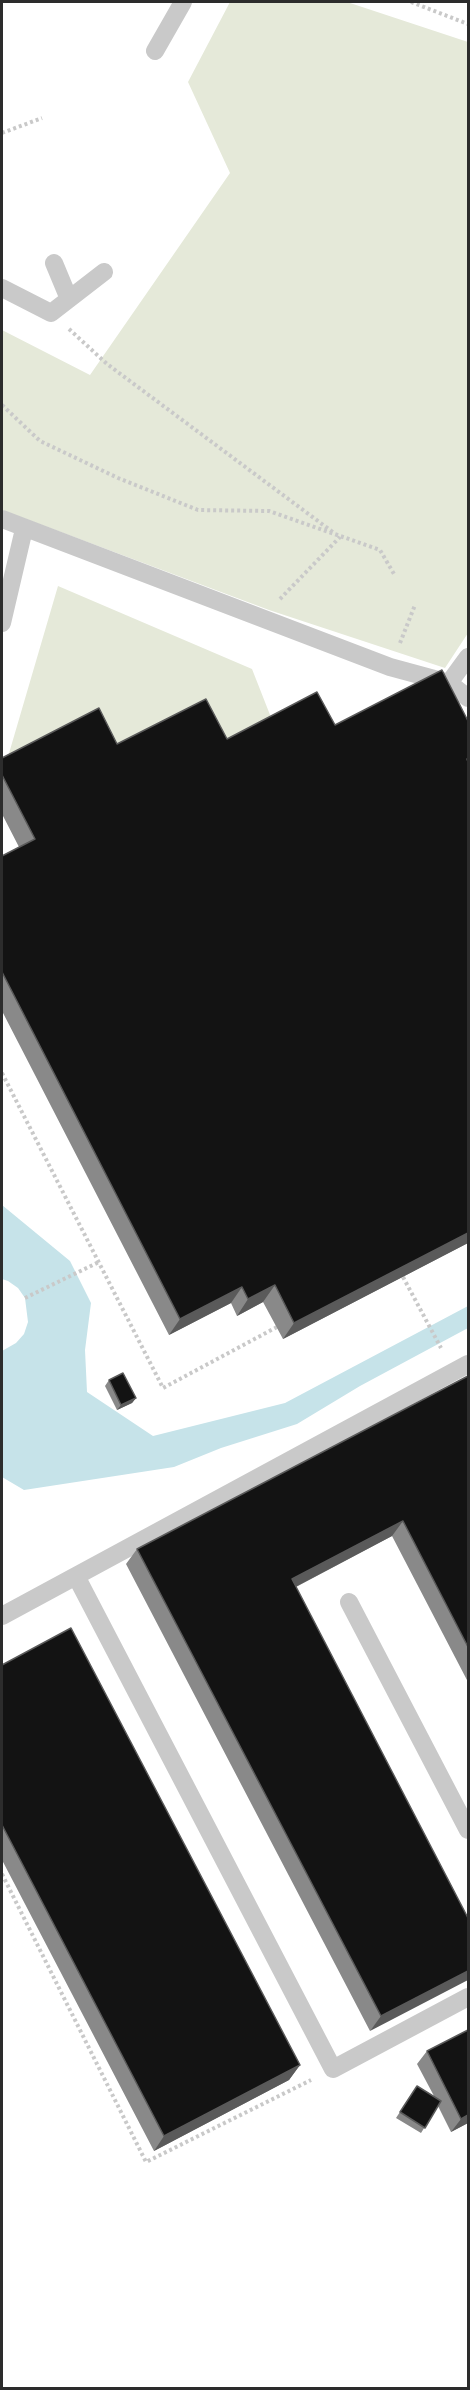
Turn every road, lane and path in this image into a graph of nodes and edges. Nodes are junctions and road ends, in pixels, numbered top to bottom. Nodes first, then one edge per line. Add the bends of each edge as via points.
1 (183, 2) edge
2 (411, 2) edge
3 (468, 24) edge
4 (155, 51) dead end
5 (42, 118) dead end
6 (2, 133) edge
7 (54, 263) dead end
8 (104, 272) dead end
9 (2, 288) edge
10 (69, 299) junction
11 (51, 312) junction
12 (2, 405) edge
13 (2, 519) edge
14 (24, 529) junction
15 (340, 537) junction
16 (394, 574) dead end
17 (415, 605) dead end
18 (261, 618) junction
19 (2, 623) edge
20 (468, 657) edge
21 (390, 667) junction
22 (449, 683) junction
23 (468, 698) edge
24 (2, 1073) edge
25 (99, 1262) junction
26 (403, 1277) edge
27 (25, 1299) dead end
28 (276, 1327) dead end
29 (461, 1368) edge
30 (76, 1576) junction
31 (349, 1602) dead end
32 (2, 1616) edge
33 (468, 1830) edge
34 (2, 1874) edge
35 (468, 1997) edge
36 (333, 2069) junction

1 - 4 lane
2 - 3 path
5 - 6 path
7 - 10 lane
8 - 10 lane
9 - 11 lane
10 - 11 lane
11 - 15 path via 107,364
12 - 15 path via 40,441 198,510 269,511
13 - 14 lane
14 - 18 lane
14 - 19 lane
15 - 16 path via 380,550
15 - 18 path
17 - 21 path
18 - 21 lane
20 - 22 lane
21 - 22 lane
22 - 23 lane
24 - 25 path
25 - 27 path
25 - 28 path via 163,1388
26 - 29 path
29 - 30 lane
30 - 32 lane
30 - 36 lane
31 - 33 lane
34 - 36 path via 146,2162
35 - 36 lane

